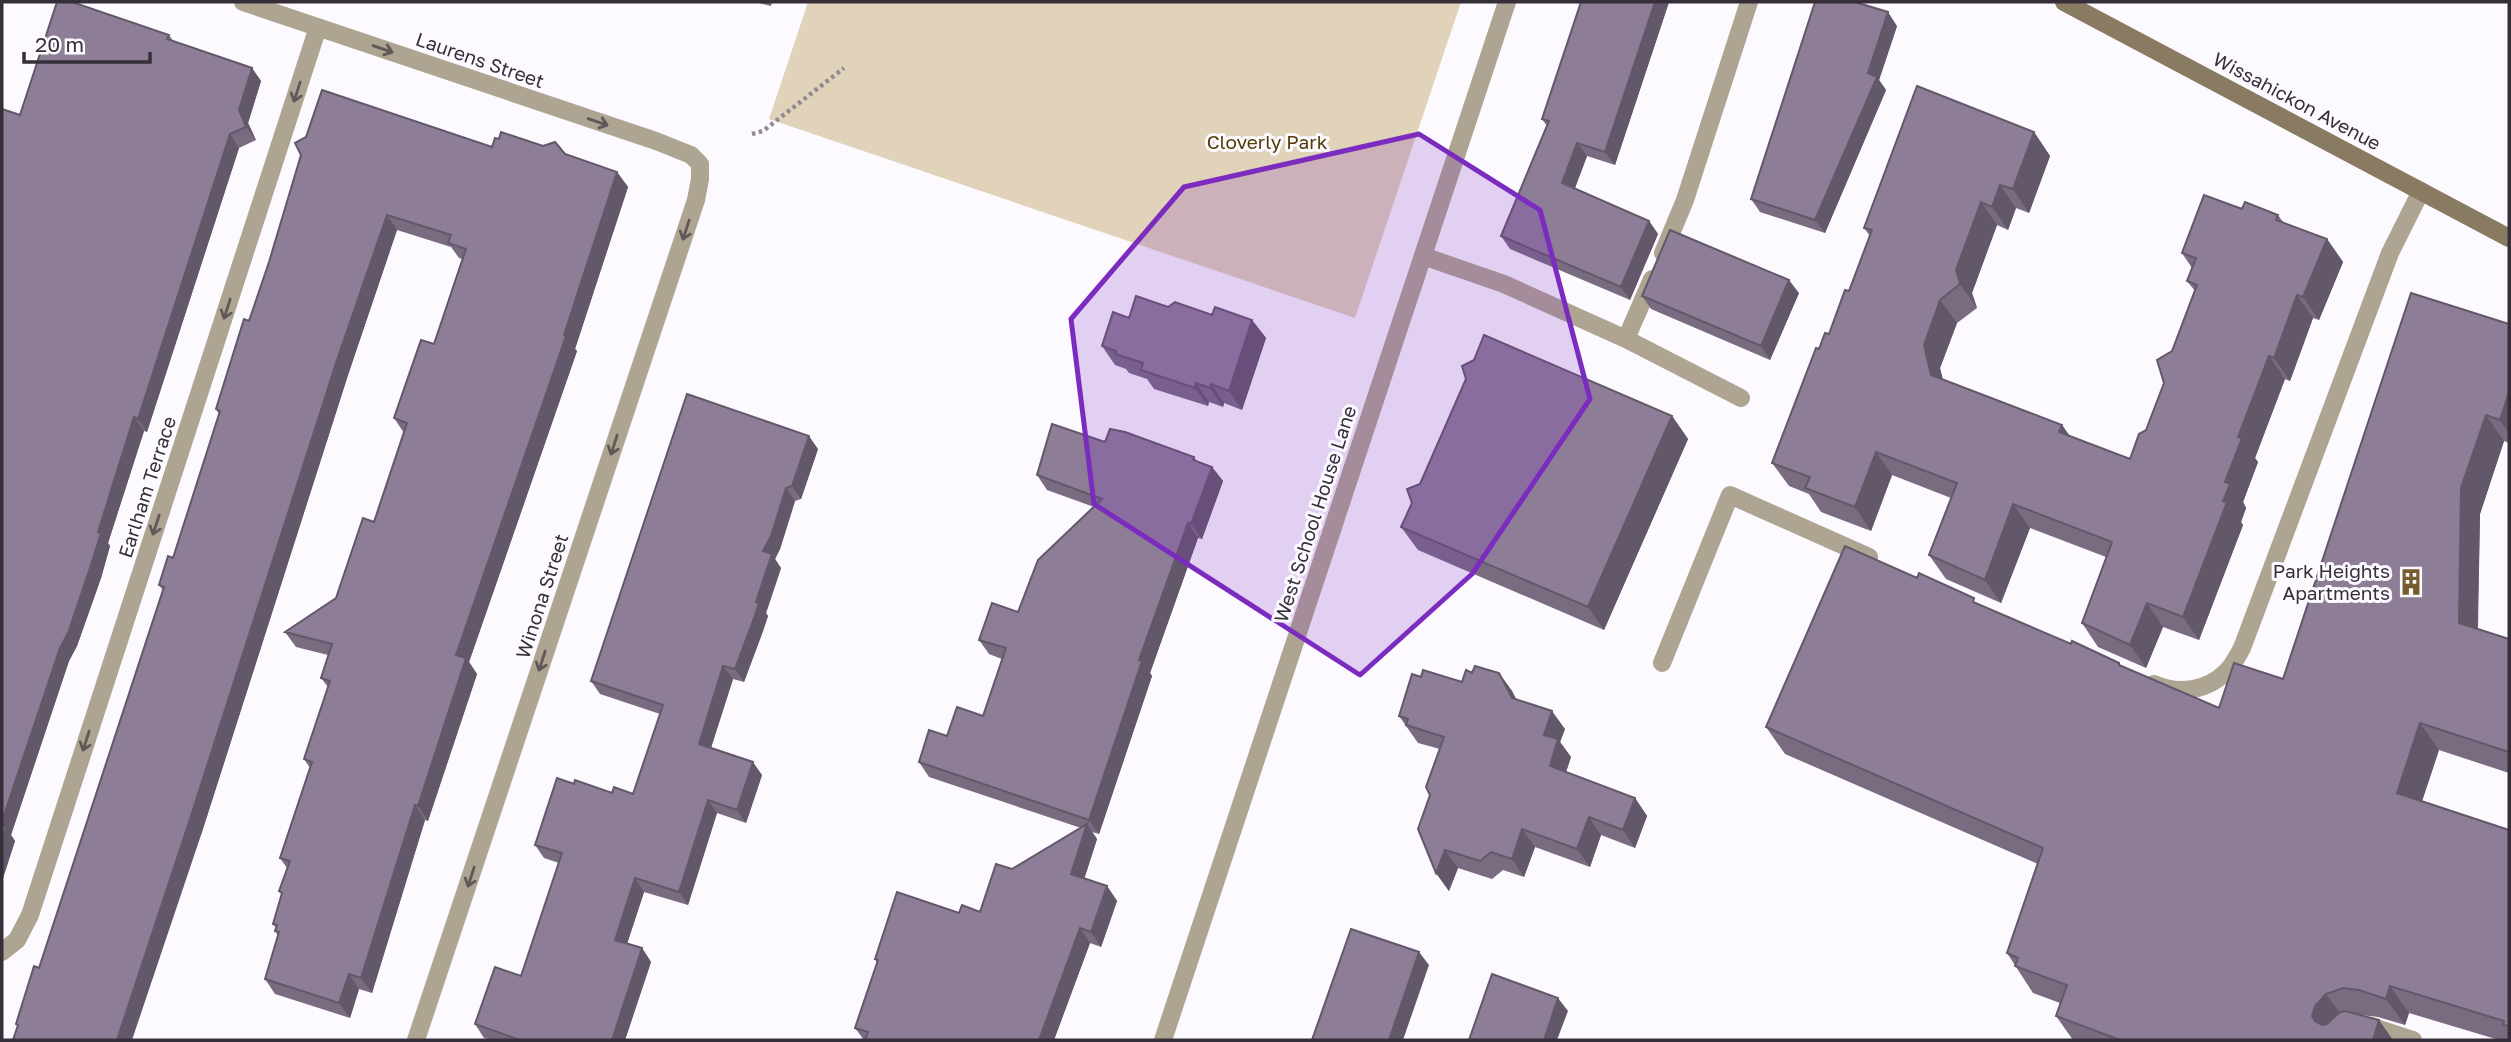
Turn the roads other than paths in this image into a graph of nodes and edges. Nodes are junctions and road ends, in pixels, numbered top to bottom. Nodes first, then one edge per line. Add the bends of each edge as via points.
1 (243, 2) edge
2 (1507, 2) edge
3 (1749, 2) edge
4 (2064, 2) edge
5 (318, 27) junction
6 (699, 164) joint
7 (2421, 191) junction
8 (2509, 238) edge
9 (1423, 256) junction
10 (1626, 339) junction
11 (1741, 398) dead end
12 (1883, 563) edge
13 (1662, 663) dead end
14 (2140, 677) edge
15 (2, 952) edge
16 (2348, 1034) edge
17 (416, 1040) edge
18 (1163, 1040) edge
19 (2413, 1040) edge

1 - 5 street, Laurens Street
2 - 9 street, West School House Lane
3 - 10 street via 1685,201
4 - 7 street, Wissahickon Avenue
5 -> 6 street, Laurens Street via 656,141 691,155
5 -> 15 street, Earlham Terrace via 30,915 17,940
6 -> 17 street, Winona Street via 696,200
7 - 8 street, Wissahickon Avenue
7 - 14 street via 2390,253 2242,648 2228,671 2187,691 2163,688
9 - 10 street via 1504,284
9 - 18 street, West School House Lane
10 - 11 street
12 - 13 street via 1731,495
16 - 19 street via 2364,1026

